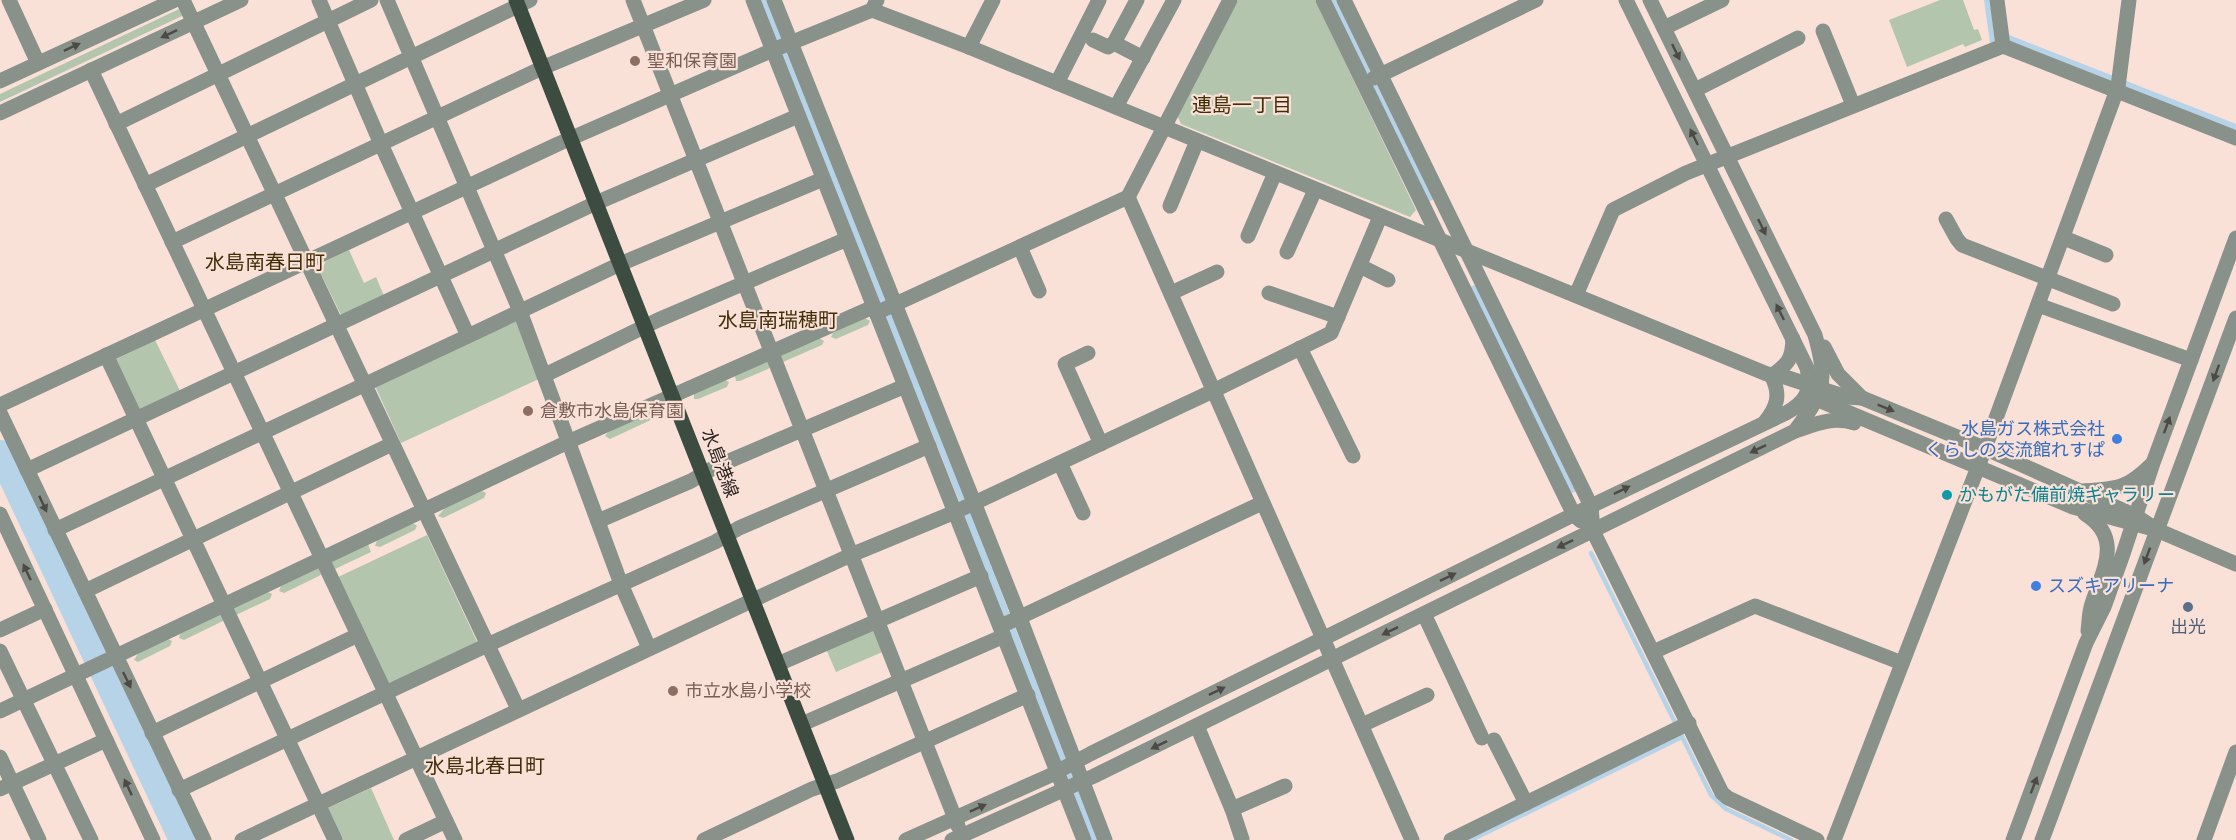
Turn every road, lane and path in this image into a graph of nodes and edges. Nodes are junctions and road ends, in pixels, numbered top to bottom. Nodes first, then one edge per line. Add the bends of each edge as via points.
1 (9, 0) edge
2 (175, 0) edge
3 (183, 0) edge
4 (241, 0) edge
5 (319, 0) edge
6 (371, 0) edge
7 (387, 0) edge
8 (633, 0) edge
9 (704, 0) edge
10 (753, 0) edge
11 (774, 0) edge
12 (993, 0) edge
13 (1099, 0) edge
14 (1137, 0) edge
15 (1174, 0) edge
16 (1230, 0) edge
17 (1323, 0) edge
18 (1344, 0) edge
19 (1536, 0) edge
20 (1626, 0) edge
21 (1650, 0) edge
22 (1722, 0) edge
23 (1997, 0) edge
24 (2129, 0) edge
25 (522, 2) edge
26 (875, 5) edge
27 (212, 6) edge
28 (328, 21) junction
29 (194, 22) junction
30 (644, 26) junction
31 (1664, 28) junction
32 (1823, 31) dead end
33 (1798, 38) dead end
34 (1093, 40) dead end
35 (1114, 43) junction
36 (782, 46) junction
37 (969, 46) junction
38 (2003, 46) junction
39 (411, 57) junction
40 (1143, 58) junction
41 (38, 63) junction
42 (542, 68) junction
43 (91, 70) junction
44 (218, 74) junction
45 (1372, 79) junction
46 (0, 81) edge
47 (356, 83) junction
48 (1057, 83) junction
49 (2118, 85) junction
50 (1695, 90) junction
51 (671, 95) junction
52 (1852, 105) junction
53 (1116, 107) junction
54 (0, 113) edge
55 (798, 116) junction
56 (437, 117) junction
57 (116, 124) junction
58 (1164, 127) junction
59 (246, 135) junction
60 (2236, 138) edge
61 (570, 139) junction
62 (1197, 141) junction
63 (381, 144) junction
64 (1727, 156) junction
65 (697, 161) junction
66 (1707, 164) junction
67 (1275, 173) junction
68 (833, 182) junction
69 (144, 184) junction
70 (466, 187) junction
71 (1315, 190) junction
72 (275, 195) junction
73 (1128, 197) junction
74 (596, 203) junction
75 (1170, 206) dead end
76 (412, 212) junction
77 (1380, 217) junction
78 (1946, 219) dead end
79 (721, 222) junction
80 (1248, 236) dead end
81 (2064, 238) junction
82 (2236, 238) edge
83 (847, 239) junction
84 (1440, 240) junction
85 (172, 243) junction
86 (1020, 247) junction
87 (1466, 249) junction
88 (494, 251) junction
89 (1287, 252) dead end
90 (2106, 255) dead end
91 (306, 261) junction
92 (620, 264) junction
93 (1360, 266) junction
94 (1217, 272) dead end
95 (440, 277) junction
96 (2049, 278) junction
97 (1388, 280) dead end
98 (745, 283) junction
99 (1039, 291) dead end
100 (1269, 292) dead end
101 (1171, 293) junction
102 (1576, 295) junction
103 (2113, 304) dead end
104 (2038, 305) junction
105 (883, 309) junction
106 (203, 310) junction
107 (520, 311) junction
108 (1338, 317) junction
109 (2236, 318) edge
110 (337, 326) junction
111 (645, 327) junction
112 (1815, 335) junction
113 (468, 336) junction
114 (1793, 339) junction
115 (1300, 348) junction
116 (771, 352) junction
117 (1088, 353) dead end
118 (106, 355) junction
119 (2191, 360) junction
120 (233, 374) junction
121 (545, 375) junction
122 (1771, 375) junction
123 (364, 385) junction
124 (904, 386) junction
125 (1213, 391) junction
126 (1813, 392) junction
127 (672, 395) junction
128 (1862, 398) junction
129 (0, 405) edge
130 (0, 413) edge
131 (135, 419) junction
132 (1763, 424) junction
133 (1878, 426) junction
134 (801, 430) junction
135 (1795, 431) junction
136 (262, 432) junction
137 (570, 441) junction
138 (392, 444) junction
139 (1101, 444) junction
140 (929, 446) junction
141 (1984, 448) junction
142 (1353, 456) dead end
143 (1060, 463) junction
144 (2153, 463) junction
145 (1978, 467) junction
146 (27, 470) junction
147 (703, 474) junction
148 (163, 480) junction
149 (825, 491) junction
150 (2080, 491) junction
151 (291, 493) junction
152 (1262, 503) junction
153 (1591, 506) junction
154 (965, 507) junction
155 (2073, 507) junction
156 (424, 511) junction
157 (1083, 513) dead end
158 (0, 514) edge
159 (1574, 515) junction
160 (2134, 520) junction
161 (598, 521) junction
162 (55, 530) junction
163 (2157, 530) junction
164 (1593, 531) junction
165 (727, 535) junction
166 (192, 539) junction
167 (851, 555) junction
168 (322, 559) junction
169 (2236, 564) edge
170 (981, 576) junction
171 (621, 584) junction
172 (84, 591) junction
173 (753, 600) junction
174 (224, 605) junction
175 (45, 609) junction
176 (1424, 614) junction
177 (1020, 618) junction
178 (878, 622) junction
179 (0, 630) edge
180 (1002, 631) junction
181 (358, 635) junction
182 (1323, 638) junction
183 (2086, 643) junction
184 (487, 645) junction
185 (649, 648) junction
186 (0, 651) edge
187 (1653, 652) junction
188 (110, 659) junction
189 (1332, 659) junction
190 (1902, 663) junction
191 (778, 664) junction
192 (81, 673) junction
193 (902, 680) junction
194 (260, 681) junction
195 (385, 694) junction
196 (1028, 695) junction
197 (1427, 695) dead end
198 (24, 700) junction
199 (518, 709) junction
200 (0, 711) edge
201 (801, 724) junction
202 (1197, 726) junction
203 (1362, 726) junction
204 (1681, 727) junction
205 (153, 732) junction
206 (106, 740) junction
207 (288, 740) junction
208 (925, 741) junction
209 (2236, 752) edge
210 (0, 757) edge
211 (416, 758) junction
212 (55, 763) junction
213 (1067, 767) junction
214 (825, 785) junction
215 (7, 786) edge
216 (1074, 786) junction
217 (1285, 786) dead end
218 (179, 790) junction
219 (1526, 803) junction
220 (318, 805) junction
221 (1232, 809) junction
222 (956, 818) junction
223 (446, 821) junction
224 (721, 836) edge
225 (959, 839) edge
226 (1242, 839) edge
227 (39, 840) edge
228 (91, 840) edge
229 (153, 840) edge
230 (204, 840) edge
231 (242, 840) edge
232 (335, 840) edge
233 (406, 840) edge
234 (454, 840) edge
235 (704, 840) edge
236 (847, 840) edge
237 (906, 840) edge
238 (1084, 840) edge
239 (1105, 840) edge
240 (1412, 840) edge
241 (1451, 840) edge
242 (1818, 840) edge
243 (1834, 840) edge
244 (2013, 840) edge
245 (2042, 840) edge
246 (2204, 840) edge

1 - 41 street
41 -> 2 street
3 - 29 street
4 - 27 street
5 - 28 street
6 - 28 street
7 - 39 street
8 - 30 street
9 - 30 street
10 - 36 street
11 - 36 street
12 - 37 street
13 - 48 street
14 - 35 street
15 - 40 street
16 - 58 street
17 - 45 street
18 - 45 street
19 - 45 street
66 -> 20 street
21 - 31 street
22 - 31 street
23 - 38 street
24 - 49 street
25 - 39 street
25 - 42 main road, 水島港線
26 - 36 street
26 - 37 street
27 - 29 street
28 - 44 street
28 - 47 street
29 -> 43 street
29 - 44 street
30 - 42 street
30 - 51 street
31 -> 50 street
32 - 52 street
33 - 50 street
34 - 35 street via 1108,47
35 - 40 street
36 - 51 street
36 - 55 street
36 - 68 street
37 - 48 street
38 - 49 street
38 - 52 street
39 - 47 street
39 - 56 street
40 - 53 street
41 - 46 street
42 - 56 street
42 - 61 main road, 水島港線
43 - 54 street
43 - 57 street
44 - 57 street
44 - 59 street
45 - 84 street
45 - 87 street
47 - 59 street
47 - 63 street
48 - 53 street
49 - 60 street
49 - 81 street
50 - 64 street
51 - 61 street
51 - 65 street
52 - 64 street
53 - 58 street
55 - 65 street
55 - 68 street
56 - 63 street
56 - 70 street
57 - 69 street
58 - 62 street
58 - 73 street
59 - 69 street
59 - 72 street
61 - 70 street
61 - 74 main road, 水島港線
62 - 67 street
62 - 75 street
63 - 72 street
63 - 76 street
64 - 66 street
64 -> 112 street
65 - 74 street
65 - 79 street
66 - 102 street via 1613,210
114 -> 66 street
67 - 71 street
67 - 80 street
68 - 79 street
68 - 83 street
68 - 105 street
69 - 85 street
70 - 76 street
70 - 88 street
71 - 77 street
71 - 89 street
72 - 85 street
72 - 91 street
73 - 86 street
73 - 101 street
74 - 88 street
74 - 92 main road, 水島港線
76 - 91 street
76 - 95 street
77 - 84 street
77 - 93 street
78 - 96 street via 1962,244
79 - 92 street
79 - 98 street
81 - 90 street
81 - 96 street
82 - 119 street
83 - 98 street
83 - 105 street
84 - 87 street
84 - 159 street
85 - 106 street
86 - 99 street
86 - 105 street
87 - 102 street
87 - 153 street
88 - 95 street
88 - 107 street
91 - 106 street
91 - 110 street
92 - 107 street
92 - 111 main road, 水島港線
93 - 97 street
93 - 108 street
94 - 101 street
95 - 110 street
95 - 113 street
96 - 103 street
96 - 104 street
98 - 111 street
98 - 116 street
100 - 108 street
101 - 125 street
102 - 122 street
104 - 119 street
104 - 141 street
105 - 116 street
105 - 124 street
105 - 154 street
106 - 118 street
106 - 120 street
107 - 113 street
107 - 121 street
108 - 115 street via 1331,333
109 -> 163 street
110 - 120 street
110 - 123 street
111 - 121 street
111 - 127 main road, 水島港線
112 - 126 street via 1823,363
112 - 128 street via 1838,374
113 - 123 street
114 - 122 street via 1792,356
114 - 126 street
115 - 125 street
115 - 142 street
116 - 127 street
116 - 134 street
117 - 139 street via 1065,364
118 - 129 street
118 - 131 street
144 -> 119 street
120 - 131 street
120 - 136 street
121 - 137 street
122 - 126 street
122 - 132 street via 1778,394 1776,405
123 - 136 street
123 - 138 street
124 - 134 street
124 - 140 street
125 - 139 street
125 - 152 street
126 - 128 street
126 - 132 street via 1797,407
126 - 133 street
126 - 135 street
127 - 137 street
127 - 147 main road, 水島港線
128 -> 141 street
130 - 146 street
131 - 146 street
131 - 148 street
153 -> 132 street
133 - 135 street via 1832,419
133 - 145 street
134 - 147 street
134 - 149 street
135 -> 164 street
136 - 148 street
136 - 151 street
137 - 156 street
137 - 161 street
138 - 151 street
138 - 156 street
139 - 143 street
140 - 149 street
140 - 154 street
141 - 145 street
141 - 150 street
143 - 154 street
143 - 157 street
144 - 150 street via 2122,487
144 - 160 street
145 - 155 street
145 - 190 street
146 -> 162 street
147 - 161 street
147 - 165 main road, 水島港線
148 - 162 street
148 - 166 street
149 - 165 street
149 - 167 street
150 - 160 street
151 - 166 street
151 - 168 street
152 - 177 street
152 - 182 street
153 - 159 street
153 - 164 street
154 - 167 street
154 - 170 street
154 - 177 street
155 - 160 street
155 - 183 street via 2100,527 2108,551 2090,610
156 - 168 street
156 - 184 street
175 -> 158 street
159 - 164 street
182 -> 159 street
160 - 163 street
160 - 183 street via 2104,607
161 - 171 street
162 - 172 street
163 - 169 street
163 -> 245 street
164 -> 176 street
164 - 187 street
165 - 171 street
165 - 173 main road, 水島港線
166 - 172 street
166 - 174 street
167 - 173 street
167 - 178 street
168 - 174 street
168 - 181 street
170 - 178 street
170 - 180 street
171 - 184 street
171 - 185 street
172 - 188 street
173 - 185 street
173 - 191 main road, 水島港線
174 - 188 street
174 - 194 street
175 - 179 street
175 - 192 street
176 -> 189 street
176 - 219 street via 1488,739
177 - 180 street
177 - 213 street
178 - 191 street
178 - 193 street
180 - 193 street
180 - 196 street
181 - 194 street
181 - 195 street
182 - 189 street
213 -> 182 street
244 -> 183 street
184 - 195 street
184 - 199 street
185 - 199 street
186 - 198 street
187 - 190 street via 1755,606
187 - 204 street
188 - 192 street
188 -> 205 street
189 - 202 street
189 - 203 street
190 - 243 street
191 - 201 main road, 水島港線
192 - 198 street
192 - 206 street
193 - 201 street
193 - 208 street
194 - 205 street
194 - 207 street
195 - 207 street
195 - 211 street
196 - 208 street
196 - 213 street
197 - 203 street
198 - 200 street
198 - 212 street
199 - 211 street
201 - 214 main road, 水島港線
202 -> 216 street
202 - 221 street
203 - 240 street
204 - 219 street
204 - 242 street via 1728,798
205 - 218 street
206 - 212 street
229 -> 206 street
207 - 218 street
207 - 220 street
208 - 214 street
208 - 222 street
209 - 246 street
210 - 215 street
211 - 220 street
211 - 223 street
212 - 215 street
212 - 228 street
213 - 216 street
222 -> 213 street
214 - 224 street
214 - 236 main road, 水島港線
215 - 227 street
216 - 225 street
216 - 238 street
216 - 239 street
217 - 221 street
218 - 230 street
219 - 241 street
220 - 231 street
220 - 232 street
221 - 226 street
222 - 225 street
222 - 237 street
223 - 233 street
223 - 234 street
224 - 235 street

